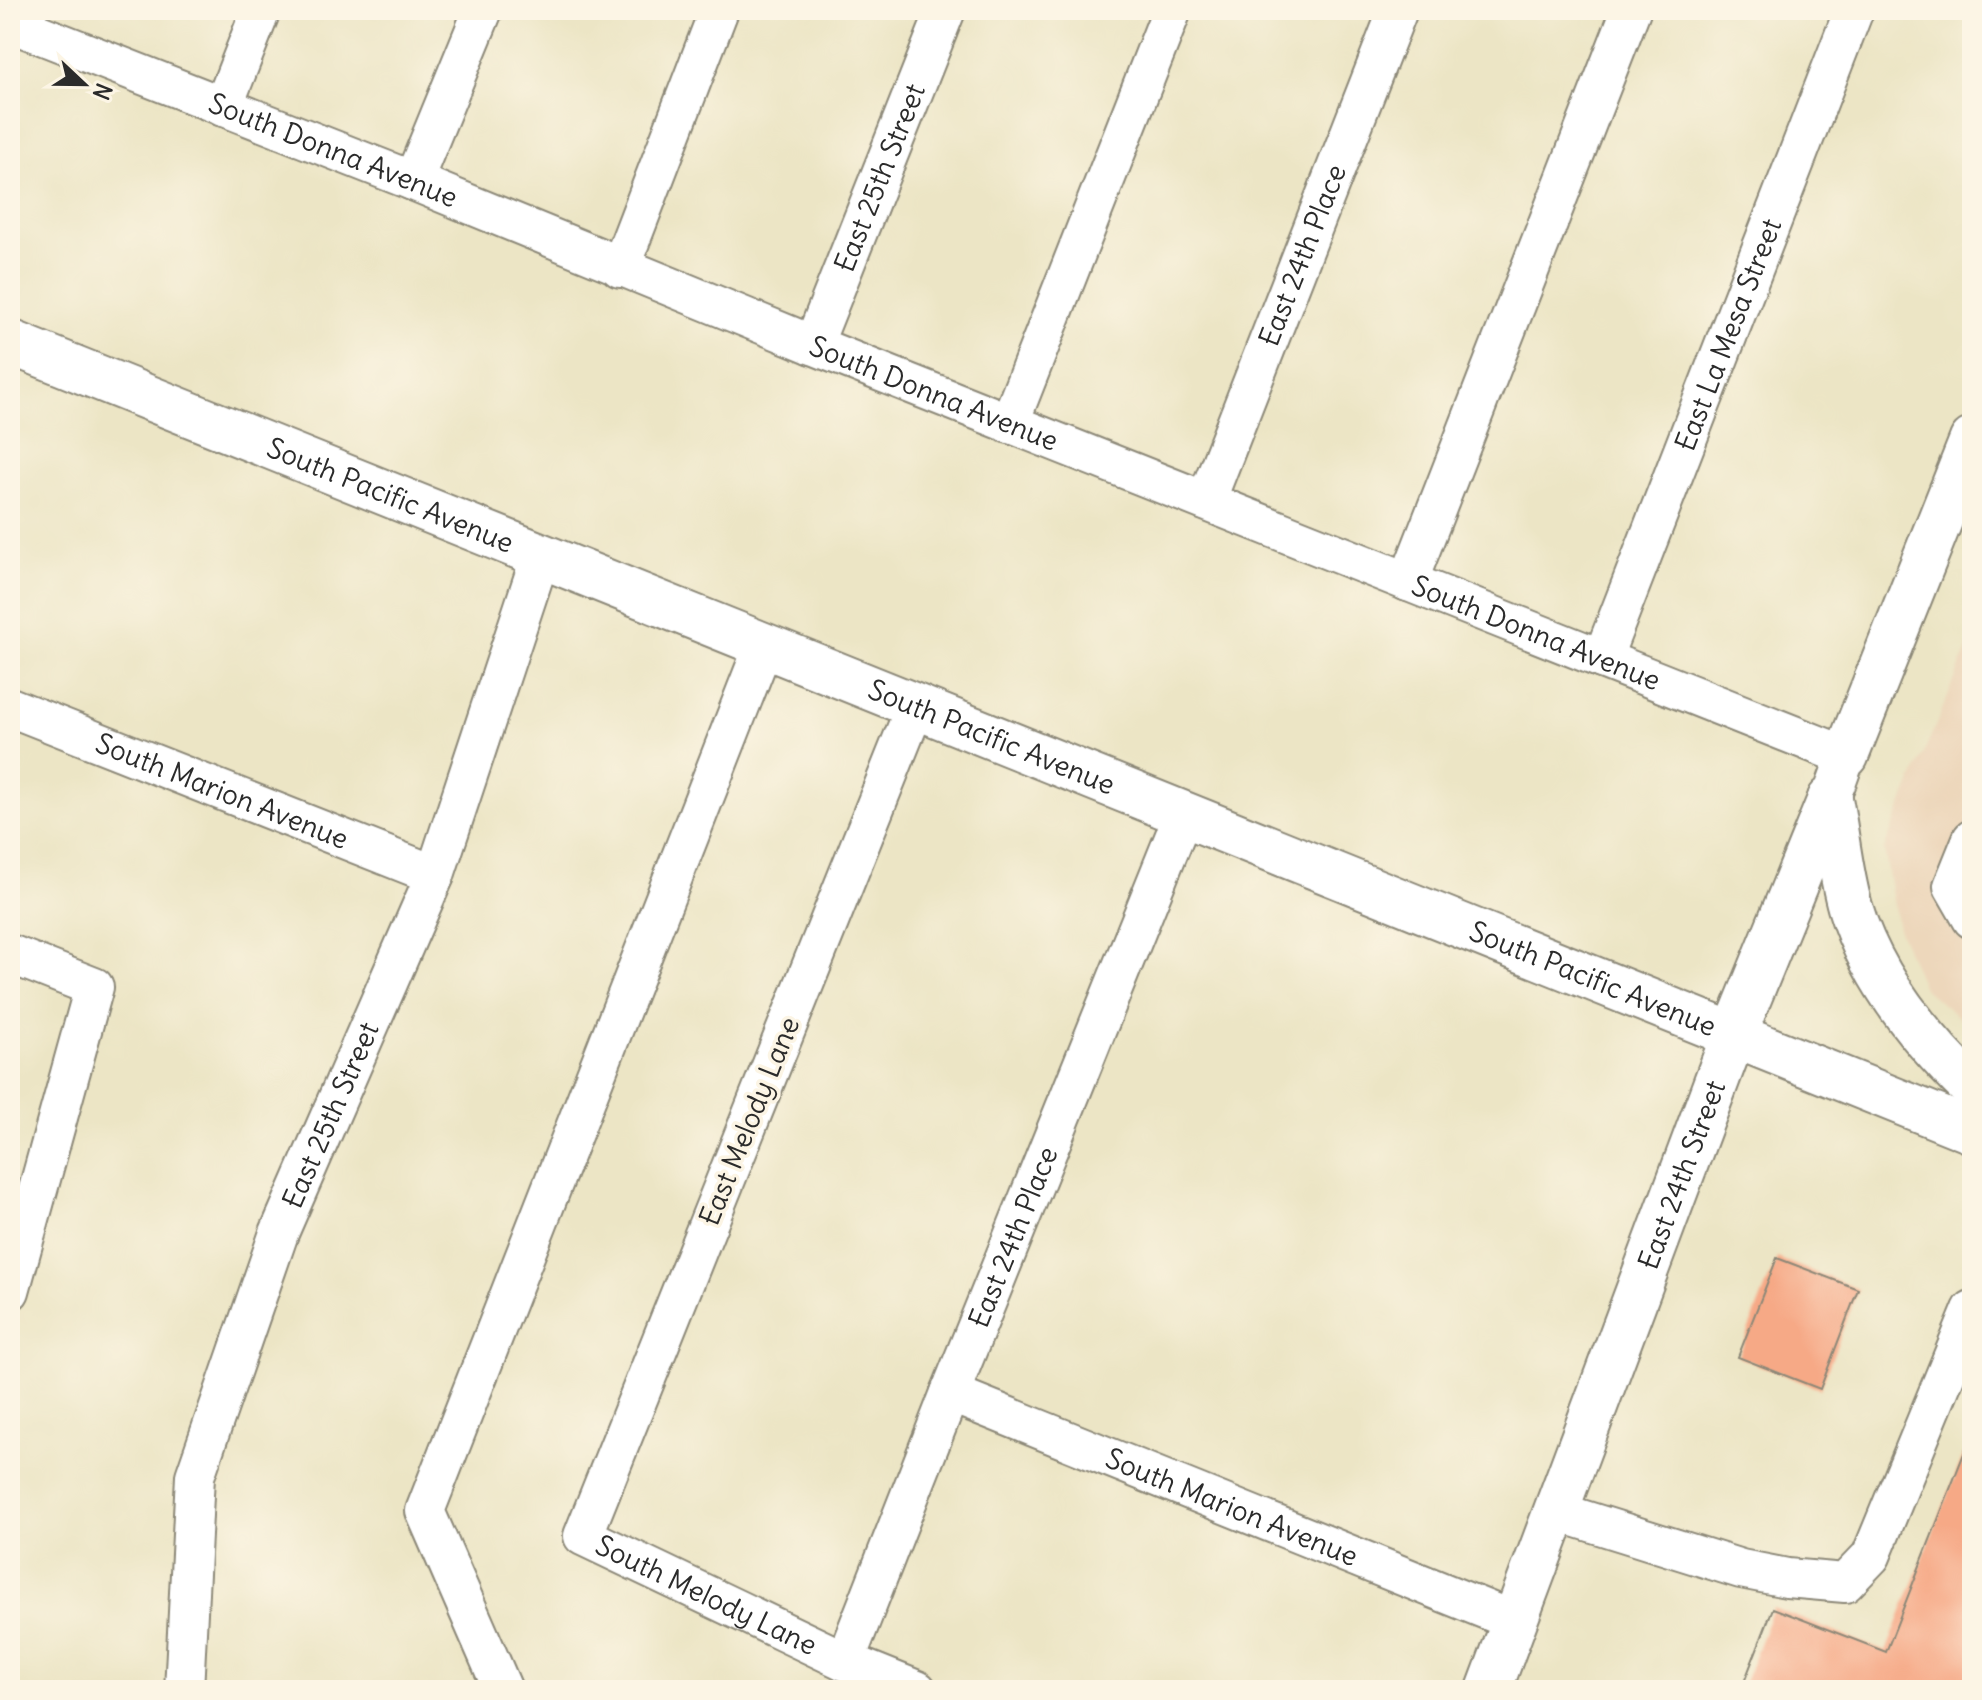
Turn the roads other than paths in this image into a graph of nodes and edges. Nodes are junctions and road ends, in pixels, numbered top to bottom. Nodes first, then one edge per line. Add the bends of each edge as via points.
1 (261, 10) edge
2 (483, 10) edge
3 (719, 10) edge
4 (946, 10) edge
5 (1172, 10) edge
6 (1398, 10) edge
7 (1631, 10) edge
8 (1854, 10) edge
9 (25, 18) edge
10 (223, 107) junction
11 (413, 181) junction
12 (620, 268) junction
13 (10, 342) edge
14 (813, 345) junction
15 (1009, 424) junction
16 (1972, 440) edge
17 (1964, 485) edge
18 (1206, 501) junction
19 (541, 555) junction
20 (1408, 582) junction
21 (764, 645) junction
22 (1602, 659) junction
23 (916, 705) junction
24 (10, 707) edge
25 (1846, 756) junction
26 (1830, 799) junction
27 (1184, 813) junction
28 (1972, 839) edge
29 (435, 875) junction
30 (1972, 919) edge
31 (10, 954) edge
32 (1733, 1037) junction
33 (1972, 1088) edge
34 (1972, 1131) edge
35 (10, 1291) edge
36 (1972, 1310) edge
37 (950, 1393) junction
38 (1555, 1511) junction
39 (583, 1536) joint
40 (1514, 1621) junction
41 (845, 1661) junction
42 (184, 1690) edge
43 (503, 1690) edge
44 (917, 1690) edge
45 (1489, 1690) edge

1 - 10 street
2 - 11 street
3 - 12 street
4 - 14 street, East 25th Street
5 - 15 street
6 - 18 street, East 24th Place
7 - 20 street
8 - 22 street, East La Mesa Street
9 - 10 street, South Donna Avenue
10 - 11 street, South Donna Avenue
11 - 12 street, South Donna Avenue
12 - 14 street, South Donna Avenue
13 - 19 main road, South Pacific Avenue
14 - 15 street, South Donna Avenue
15 - 18 street, South Donna Avenue
16 - 17 main road, East 24th Street
17 - 25 main road, East 24th Street
18 - 20 street, South Donna Avenue
19 - 21 main road, South Pacific Avenue
19 - 29 street, East 25th Street
20 - 22 street, South Donna Avenue
21 - 23 main road, South Pacific Avenue
21 - 43 street via 425,1511
22 - 25 street, South Donna Avenue
23 - 27 main road, South Pacific Avenue
23 - 39 street, East Melody Lane
24 - 29 street, South Marion Avenue
25 - 26 street, East 24th Street
26 - 32 main road, East 24th Street
26 - 33 main road via 1850,906 1868,957 1906,1014
27 - 32 main road, South Pacific Avenue
27 - 37 street, East 24th Place
28 - 30 street via 1953,886
29 - 42 street, East 25th Street via 279,1233 195,1476
31 - 35 street via 94,987
32 - 34 main road, South Pacific Avenue
32 - 38 main road, East 24th Street
36 - 38 street via 1871,1556 1845,1583 1741,1569
37 - 40 street, South Marion Avenue
37 - 41 street, East 24th Place
38 - 40 main road, East 24th Street
39 - 41 street, South Melody Lane
40 - 45 main road, East 24th Street
41 - 44 street, South Melody Lane

